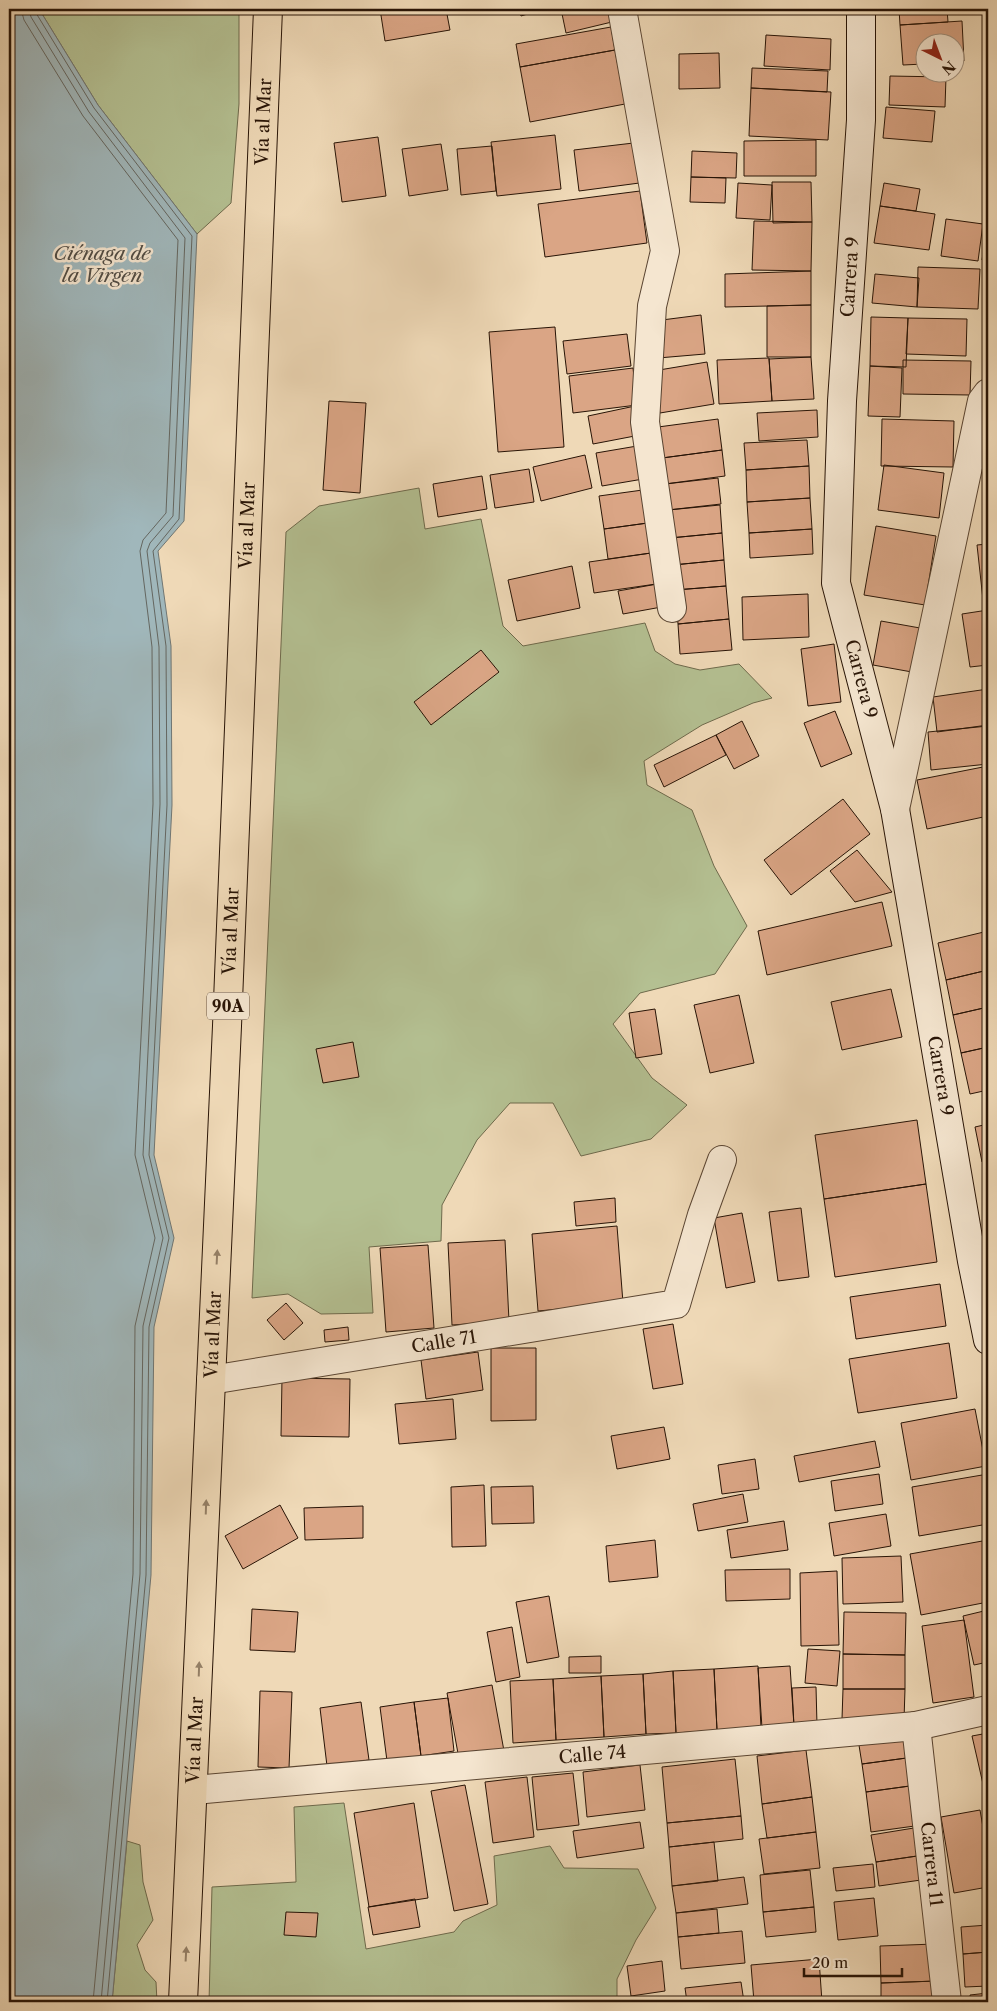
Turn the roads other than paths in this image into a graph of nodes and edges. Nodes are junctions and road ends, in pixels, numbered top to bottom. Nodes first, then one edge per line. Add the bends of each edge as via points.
1 (268, 9) edge
2 (622, 9) edge
3 (860, 9) edge
4 (988, 393) edge
5 (672, 608) dead end
6 (895, 809) junction
7 (722, 1160) dead end
8 (988, 1340) edge
9 (211, 1380) junction
10 (988, 1710) edge
11 (916, 1726) junction
12 (194, 1790) junction
13 (183, 2002) edge
14 (947, 2002) edge

9 -> 1 highway, Vía al Mar / 90A
2 - 5 street via 665,251 652,306 645,422
3 - 6 street, Carrera 9 via 861,120 842,401 836,583
4 - 6 street via 982,400
6 - 8 street, Carrera 9
7 - 9 street, Calle 71 via 676,1304
12 -> 9 highway, Vía al Mar / 90A
10 - 11 street, Calle 74
11 - 12 street, Calle 74
11 - 14 street, Carrera 11
13 -> 12 highway, Vía al Mar / 90A

